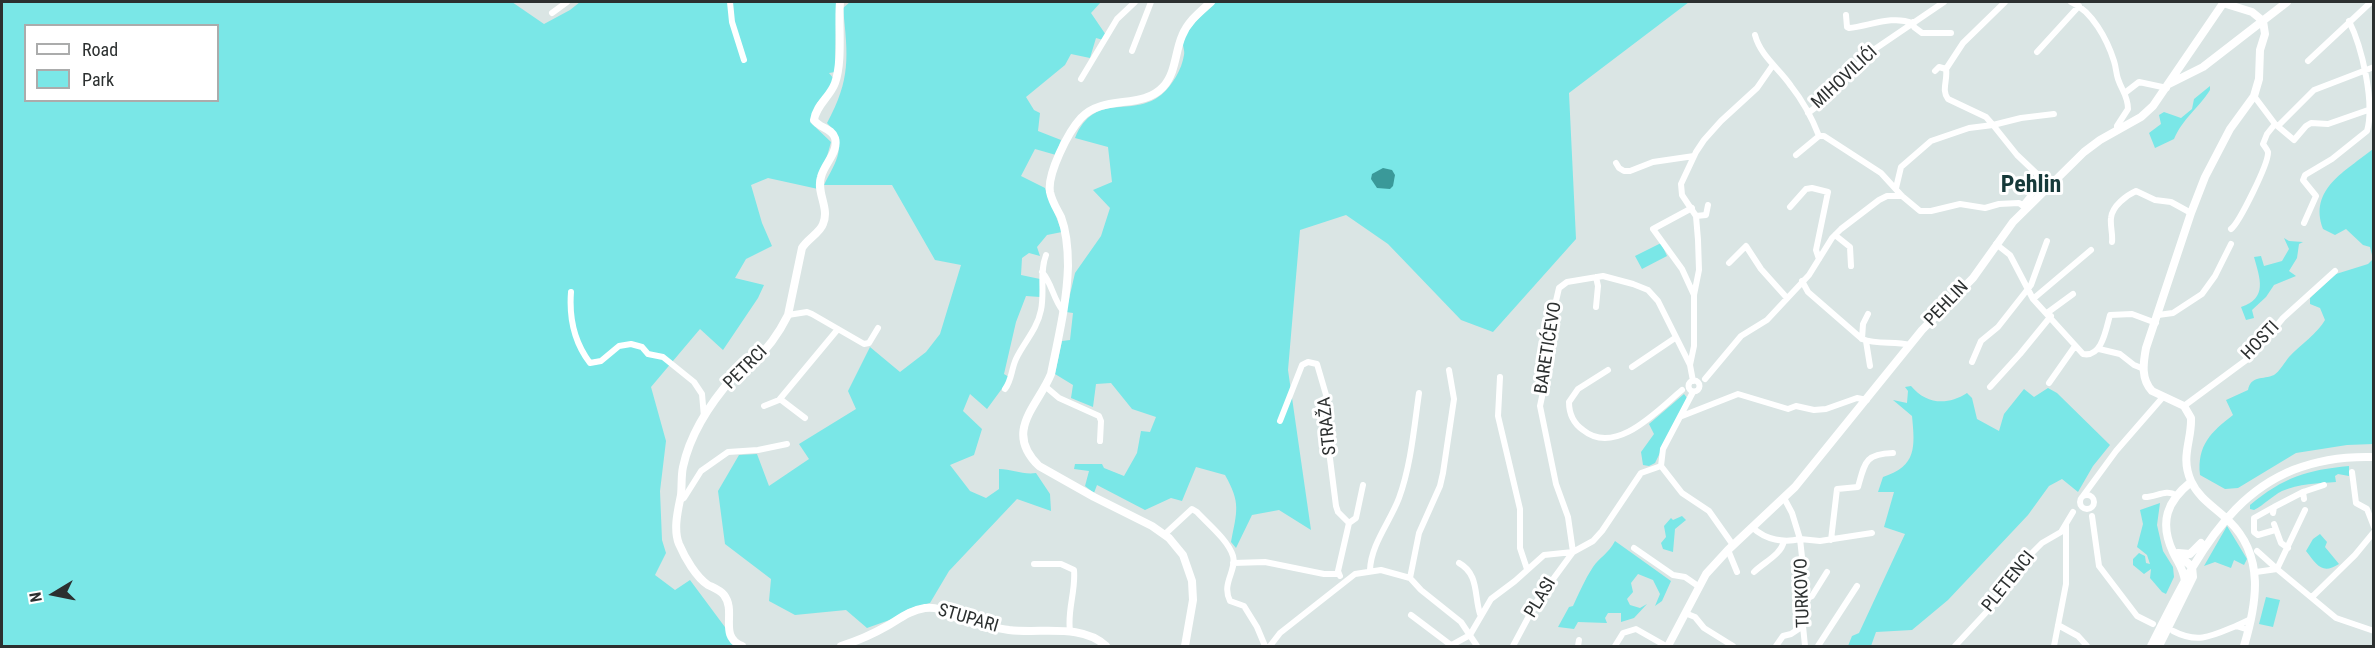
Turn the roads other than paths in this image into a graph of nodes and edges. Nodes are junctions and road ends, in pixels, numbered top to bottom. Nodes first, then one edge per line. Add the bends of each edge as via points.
1 (567, 2) edge
2 (730, 2) edge
3 (840, 2) edge
4 (1135, 2) edge
5 (1151, 2) edge
6 (1211, 2) edge
7 (1944, 2) edge
8 (2005, 2) edge
9 (2071, 2) edge
10 (2224, 2) edge
11 (2287, 2) edge
12 (2370, 2) edge
13 (2079, 6) junction
14 (552, 13) dead end
15 (1846, 15) dead end
16 (2264, 21) junction
17 (2349, 21) junction
18 (1913, 23) junction
19 (1951, 33) dead end
20 (1755, 36) dead end
21 (1132, 51) dead end
22 (2037, 52) dead end
23 (744, 60) dead end
24 (2308, 61) dead end
25 (1773, 65) junction
26 (2373, 67) edge
27 (1946, 69) junction
28 (1935, 71) dead end
29 (2365, 71) junction
30 (1081, 79) dead end
31 (2168, 86) junction
32 (2126, 92) junction
33 (2254, 96) junction
34 (2372, 108) edge
35 (1808, 113) junction
36 (2054, 114) dead end
37 (1993, 125) junction
38 (2277, 125) junction
39 (2117, 131) junction
40 (1820, 136) junction
41 (1796, 155) dead end
42 (1694, 156) junction
43 (1617, 163) dead end
44 (1887, 179) junction
45 (1896, 188) junction
46 (1887, 196) junction
47 (1902, 196) junction
48 (1708, 205) dead end
49 (2025, 206) junction
50 (1790, 207) dead end
51 (1692, 208) junction
52 (2191, 213) junction
53 (1696, 216) junction
54 (2304, 223) dead end
55 (2231, 230) dead end
56 (1835, 235) junction
57 (2045, 242) dead end
58 (2112, 242) dead end
59 (1996, 244) junction
60 (2230, 244) dead end
61 (2091, 250) dead end
62 (1046, 255) dead end
63 (1819, 259) junction
64 (1729, 263) dead end
65 (1851, 266) dead end
66 (2335, 271) dead end
67 (1042, 272) junction
68 (1596, 277) junction
69 (1802, 281) junction
70 (2026, 288) junction
71 (571, 292) dead end
72 (2073, 294) dead end
73 (1694, 295) junction
74 (1787, 298) junction
75 (2033, 298) junction
76 (1596, 307) dead end
77 (1063, 310) junction
78 (1868, 314) dead end
79 (2049, 314) junction
80 (788, 315) junction
81 (2157, 319) junction
82 (878, 328) dead end
83 (838, 329) junction
84 (1675, 338) junction
85 (1864, 340) junction
86 (1910, 345) junction
87 (2075, 346) junction
88 (2099, 349) junction
89 (1972, 362) dead end
90 (1690, 365) junction
91 (1870, 366) dead end
92 (1632, 367) dead end
93 (2144, 369) junction
94 (1449, 370) dead end
95 (1608, 370) dead end
96 (1500, 377) dead end
97 (2049, 383) dead end
98 (1693, 386) junction
99 (1046, 387) junction
100 (1990, 387) dead end
101 (1005, 389) dead end
102 (1419, 393) dead end
103 (2163, 397) junction
104 (780, 399) junction
105 (1867, 400) junction
106 (764, 406) dead end
107 (2184, 406) junction
108 (1682, 416) junction
109 (704, 418) junction
110 (805, 418) dead end
111 (1280, 421) dead end
112 (1100, 441) dead end
113 (787, 444) dead end
114 (1893, 453) dead end
115 (2373, 457) edge
116 (1661, 466) junction
117 (2352, 472) dead end
118 (2097, 480) junction
119 (2191, 482) junction
120 (1363, 484) dead end
121 (2324, 485) dead end
122 (2176, 495) junction
123 (2145, 497) dead end
124 (1784, 498) junction
125 (2081, 499) junction
126 (680, 500) junction
127 (2093, 501) junction
128 (2085, 509) junction
129 (2305, 510) dead end
130 (2073, 512) junction
131 (2092, 516) junction
132 (1349, 523) junction
133 (2066, 523) junction
134 (2219, 526) junction
135 (2373, 527) edge
136 (1753, 528) junction
137 (2373, 532) edge
138 (1872, 533) dead end
139 (1165, 534) junction
140 (1800, 539) junction
141 (1831, 540) junction
142 (2169, 540) junction
143 (1784, 541) junction
144 (1634, 548) dead end
145 (1731, 548) junction
146 (2288, 548) junction
147 (2257, 551) dead end
148 (1573, 552) junction
149 (2178, 554) junction
150 (1233, 563) junction
151 (1459, 563) dead end
152 (1034, 564) dead end
153 (2182, 566) junction
154 (2192, 567) junction
155 (1527, 569) junction
156 (2277, 569) junction
157 (1370, 570) junction
158 (1737, 572) dead end
159 (1754, 572) dead end
160 (1827, 572) dead end
161 (2256, 572) junction
162 (1339, 574) junction
163 (1410, 578) junction
164 (1344, 581) junction
165 (2185, 582) junction
166 (1698, 586) junction
167 (1857, 586) dead end
168 (2312, 597) junction
169 (1804, 600) junction
170 (1685, 613) junction
171 (1480, 614) junction
172 (1411, 615) dead end
173 (2251, 619) junction
174 (2153, 624) dead end
175 (2058, 625) junction
176 (1803, 626) junction
177 (2236, 626) junction
178 (2249, 630) junction
179 (1070, 631) junction
180 (2173, 631) dead end
181 (2373, 631) edge
182 (1470, 635) junction
183 (2191, 642) edge
184 (742, 646) edge
185 (841, 646) edge
186 (1106, 646) edge
187 (1185, 646) edge
188 (1268, 646) edge
189 (1451, 646) edge
190 (1478, 646) edge
191 (1513, 646) edge
192 (1615, 646) edge
193 (1667, 646) edge
194 (1733, 646) edge
195 (1776, 646) edge
196 (1805, 646) edge
197 (1818, 646) edge
198 (1955, 646) edge
199 (2054, 646) edge
200 (2087, 646) edge
201 (2151, 646) edge
202 (2159, 646) edge
203 (2244, 646) edge

1 - 14 street
2 - 23 street
3 - 80 street, PETRCI via 838,69 832,89 815,112 814,120 831,132 836,145 820,178 825,219 802,248
4 - 30 street via 1117,19
5 - 21 street
6 - 77 street via 1186,27 1172,72 1162,88 1147,97 1093,109 1077,122 1069,138 1050,181 1067,243
7 - 18 street, MIHOVILIĆI
8 - 27 street via 1963,43
9 - 13 street
10 - 16 street
10 - 31 street, PEHLIN
11 - 16 street, PEHLIN
12 - 17 street
13 - 22 street
13 - 32 street via 2100,32
15 - 18 street, MIHOVILIĆI via 1849,28 1886,22
16 - 31 street, PEHLIN via 2203,67
16 - 33 street
17 - 24 street
17 - 29 street
18 - 19 street, MIHOVILIĆI via 1922,33
18 - 35 street, MIHOVILIĆI via 1872,51
20 - 25 street, MIHOVILIĆI
25 - 35 street, MIHOVILIĆI
25 - 42 street
26 - 29 street
27 - 28 street via 1939,67
27 - 37 street via 1948,81 1944,90 1948,99 1986,117
29 - 34 street
29 - 38 street via 2314,90
31 - 32 street via 2139,82
31 - 39 street, PEHLIN via 2141,117
32 - 39 street via 2128,109
33 - 38 street
33 - 52 street via 2220,146
34 - 38 street via 2328,124 2311,123 2294,140
34 - 54 street via 2367,131 2305,175 2303,180 2316,196
35 - 40 street, MIHOVILIĆI
36 - 37 street
37 - 45 street via 1969,128 1931,141 1901,167
37 - 49 street via 2038,176 2039,185
38 - 55 street via 2267,134 2263,144 2267,157 2237,225
39 - 49 street, PEHLIN via 2084,152
40 - 41 street, MIHOVILIĆI
40 - 44 street, MIHOVILIĆI
42 - 43 street via 1653,162 1630,171 1618,168
42 - 51 street via 1680,191
44 - 45 street, MIHOVILIĆI
44 - 46 street
45 - 47 street, MIHOVILIĆI
46 - 47 street
46 - 56 street
47 - 49 street, MIHOVILIĆI via 1920,211 1960,204
48 - 53 street via 1706,215
49 - 59 street, PEHLIN
50 - 63 street via 1806,189 1828,192 1816,250
51 - 53 street
51 - 73 street via 1653,229 1682,269
52 - 58 street via 2136,191 2113,211
52 - 81 street
53 - 73 street via 1699,270
56 - 63 street
56 - 65 street via 1850,248
57 - 70 street via 2031,285
59 - 70 street via 2010,255
59 - 86 street, PEHLIN via 1973,278
60 - 81 street via 2202,294
61 - 75 street
62 - 67 street
63 - 69 street
64 - 74 street via 1746,246
66 - 107 street, HOSTI via 2283,318 2253,355
67 - 77 street
67 - 101 street via 1043,297 1038,320
68 - 76 street
68 - 84 street, BARETIĆEVO via 1611,277 1648,290 1658,301
68 - 148 street, BARETIĆEVO via 1567,282 1559,288 1549,331 1550,360 1540,398
69 - 74 street
69 - 85 street via 1808,292
70 - 75 street
70 - 89 street via 1998,327 1982,341
71 - 109 street via 571,325 590,363 601,361 619,346 631,344 663,357 694,382 702,394
72 - 79 street
73 - 90 street
74 - 98 street via 1767,320 1740,336 1705,379
75 - 79 street
77 - 99 street
78 - 85 street via 1863,324
79 - 87 street
79 - 100 street
80 - 83 street via 807,312
80 - 109 street, PETRCI via 770,344 736,375
81 - 88 street via 2110,315
81 - 93 street via 2146,348
82 - 83 street via 867,344
83 - 104 street
84 - 90 street, BARETIĆEVO
84 - 92 street
85 - 86 street
85 - 91 street
86 - 105 street, PEHLIN
87 - 88 street via 2088,355
87 - 97 street
88 - 93 street via 2120,354
90 - 98 street, BARETIĆEVO
93 - 103 street via 2149,388
94 - 163 street via 1454,399 1443,473 1419,532
95 - 98 street, BARETIĆEVO via 1578,390 1569,402 1576,425 1591,435 1615,436 1638,428 1682,390
96 - 155 street via 1498,416 1520,509 1520,548
98 - 108 street
99 - 112 street via 1059,398 1099,416
99 - 139 street via 1025,418 1023,428 1034,461
102 - 157 street via 1405,479 1372,553
103 - 107 street
103 - 118 street via 2116,451
104 - 106 street
104 - 110 street
105 - 108 street via 1857,398 1826,409 1788,409 1734,394
105 - 124 street, PEHLIN
107 - 119 street via 2191,418 2186,454
108 - 116 street via 1663,449
109 - 126 street, PETRCI via 689,447
111 - 132 street, STRAŽA via 1302,365 1317,364 1329,405 1328,443 1336,506
113 - 126 street via 728,452 701,471
114 - 141 street, TURKOVO via 1871,457 1858,487 1837,489
115 - 134 street via 2318,463 2285,475 2248,497
116 - 145 street via 1682,493 1708,511
116 - 148 street via 1641,473 1602,531
117 - 135 street via 2356,503 2367,509
118 - 125 street
118 - 127 street
119 - 122 street
119 - 161 street via 2201,497 2237,530
120 - 132 street via 1356,518
121 - 146 street via 2254,518 2254,532 2258,535 2275,527 2281,543
122 - 123 street via 2167,492
122 - 142 street via 2166,519
124 - 136 street
124 - 140 street, TURKOVO
125 - 127 street via 2090,495
125 - 128 street
125 - 130 street, PLETENCI
126 - 184 street, PETRCI via 678,543 706,584 722,592 727,600 730,637
127 - 128 street
127 - 131 street
128 - 130 street
128 - 131 street
129 - 146 street
130 - 133 street, PLETENCI
131 - 174 street via 2100,568 2137,616
132 - 162 street
133 - 175 street, PLETENCI via 2067,576
133 - 198 street, PLETENCI via 2061,532 2032,553 2004,593
134 - 149 street via 2194,552
134 - 154 street
136 - 143 street, TURKOVO
136 - 145 street
137 - 168 street
138 - 141 street, TURKOVO
139 - 150 street via 1192,509 1228,548
139 - 187 street via 1183,555 1192,581 1193,600
140 - 141 street, TURKOVO
140 - 143 street, TURKOVO
140 - 169 street, TURKOVO
142 - 149 street
142 - 153 street
143 - 159 street, TURKOVO via 1782,549
144 - 166 street via 1673,575 1685,577
145 - 158 street
145 - 166 street
146 - 156 street
147 - 156 street
148 - 155 street via 1548,553
148 - 191 street, PLASI via 1537,601
149 - 154 street
150 - 162 street via 1265,562
150 - 188 street via 1226,594 1230,601 1244,606
151 - 171 street via 1467,568 1476,585
152 - 179 street via 1061,564 1074,570
153 - 154 street
153 - 165 street
154 - 165 street
154 - 202 street via 2191,583
155 - 171 street via 1491,599
156 - 161 street
156 - 168 street
157 - 163 street
157 - 164 street
160 - 169 street via 1812,596
161 - 173 street
162 - 164 street
163 - 182 street via 1461,622
164 - 188 street
165 - 201 street
166 - 170 street
167 - 197 street
168 - 181 street via 2342,621
169 - 176 street, TURKOVO
170 - 193 street
170 - 194 street
171 - 182 street
172 - 189 street
173 - 177 street
173 - 178 street
175 - 199 street, PLETENCI
175 - 200 street
176 - 195 street via 1783,636
176 - 196 street, TURKOVO
177 - 178 street
177 - 183 street
178 - 203 street
179 - 185 street, STUPARI via 1030,632 980,625 941,608 924,608
179 - 186 street, STUPARI via 1085,633
180 - 183 street
182 - 189 street
182 - 190 street
192 - 193 street via 1623,633 1636,629

